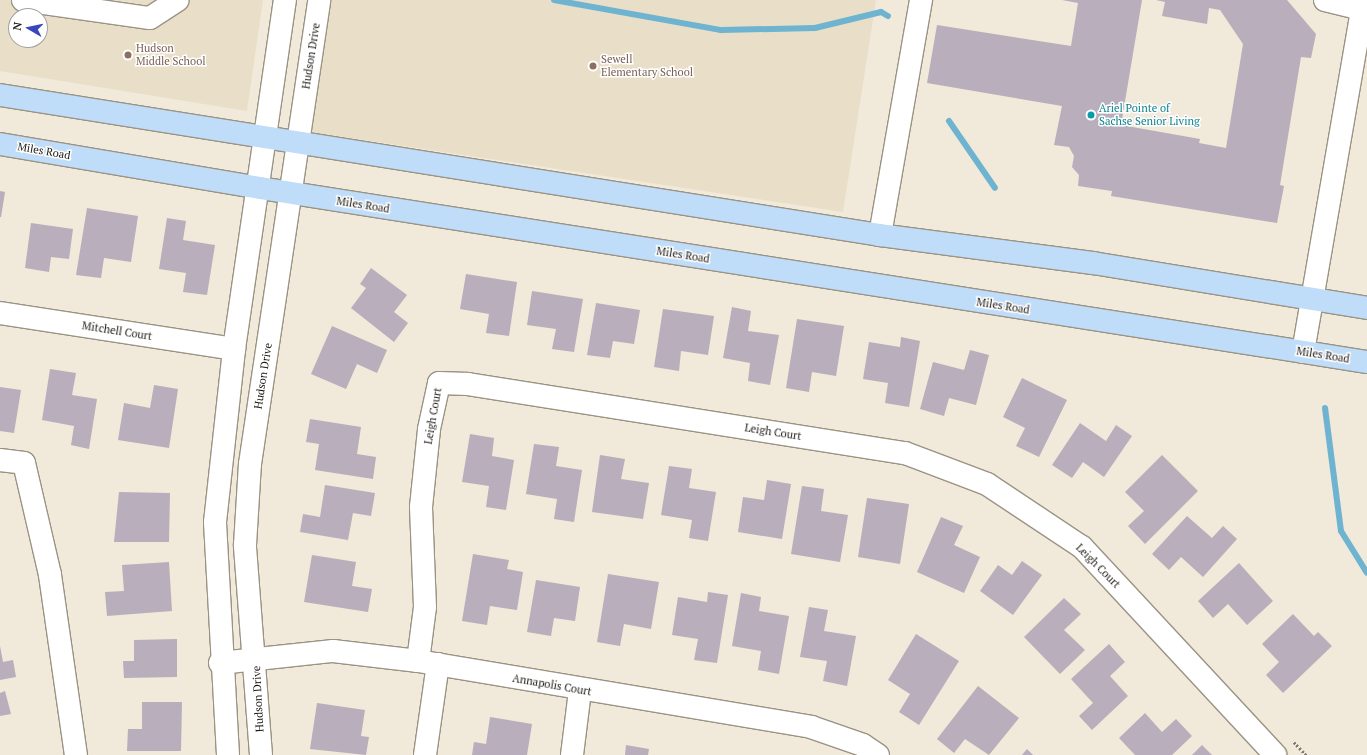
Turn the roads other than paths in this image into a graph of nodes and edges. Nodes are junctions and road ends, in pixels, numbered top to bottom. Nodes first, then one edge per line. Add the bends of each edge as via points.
1 (24, 0) edge
2 (178, 0) edge
3 (284, 0) edge
4 (319, 0) edge
5 (921, 0) edge
6 (1326, 0) edge
7 (1363, 5) edge
8 (0, 95) edge
9 (264, 138) junction
10 (0, 144) edge
11 (298, 144) junction
12 (260, 188) junction
13 (292, 193) junction
14 (880, 235) junction
15 (1310, 300) junction
16 (1367, 308) edge
17 (0, 314) edge
18 (234, 349) junction
19 (1303, 352) junction
20 (1367, 362) edge
21 (0, 460) edge
22 (255, 658) junction
23 (220, 663) junction
24 (428, 663) junction
25 (580, 690) junction
26 (76, 755) edge
27 (228, 755) edge
28 (261, 755) edge
29 (425, 755) edge
30 (572, 755) edge
31 (878, 755) edge
32 (1274, 755) edge

1 - 2 street via 150,18
3 - 9 street
4 - 11 street, Hudson Drive
5 - 14 street
6 - 7 street
7 - 15 street
8 - 9 main road
9 - 11 main road
9 - 12 street
10 - 12 main road, Miles Road
11 - 13 street, Hudson Drive
11 - 14 main road
12 - 13 main road, Miles Road
12 - 18 street
13 - 19 main road, Miles Road
13 - 22 street, Hudson Drive via 250,464 245,546
14 - 15 main road via 1093,263
15 - 16 main road
15 - 19 street
17 - 18 street, Mitchell Court
18 - 23 street via 215,522
19 - 20 main road, Miles Road
21 - 26 street via 24,463 50,575
22 - 23 street, Annapolis Court
22 - 24 street, Annapolis Court via 333,651
22 - 28 street, Hudson Drive
23 - 27 street
24 - 25 street, Annapolis Court
24 - 29 street
24 - 32 street, Leigh Court via 422,507 429,429 439,383 468,384 905,453 987,484 1082,547
25 - 30 street
25 - 31 street, Annapolis Court via 811,727 863,745

